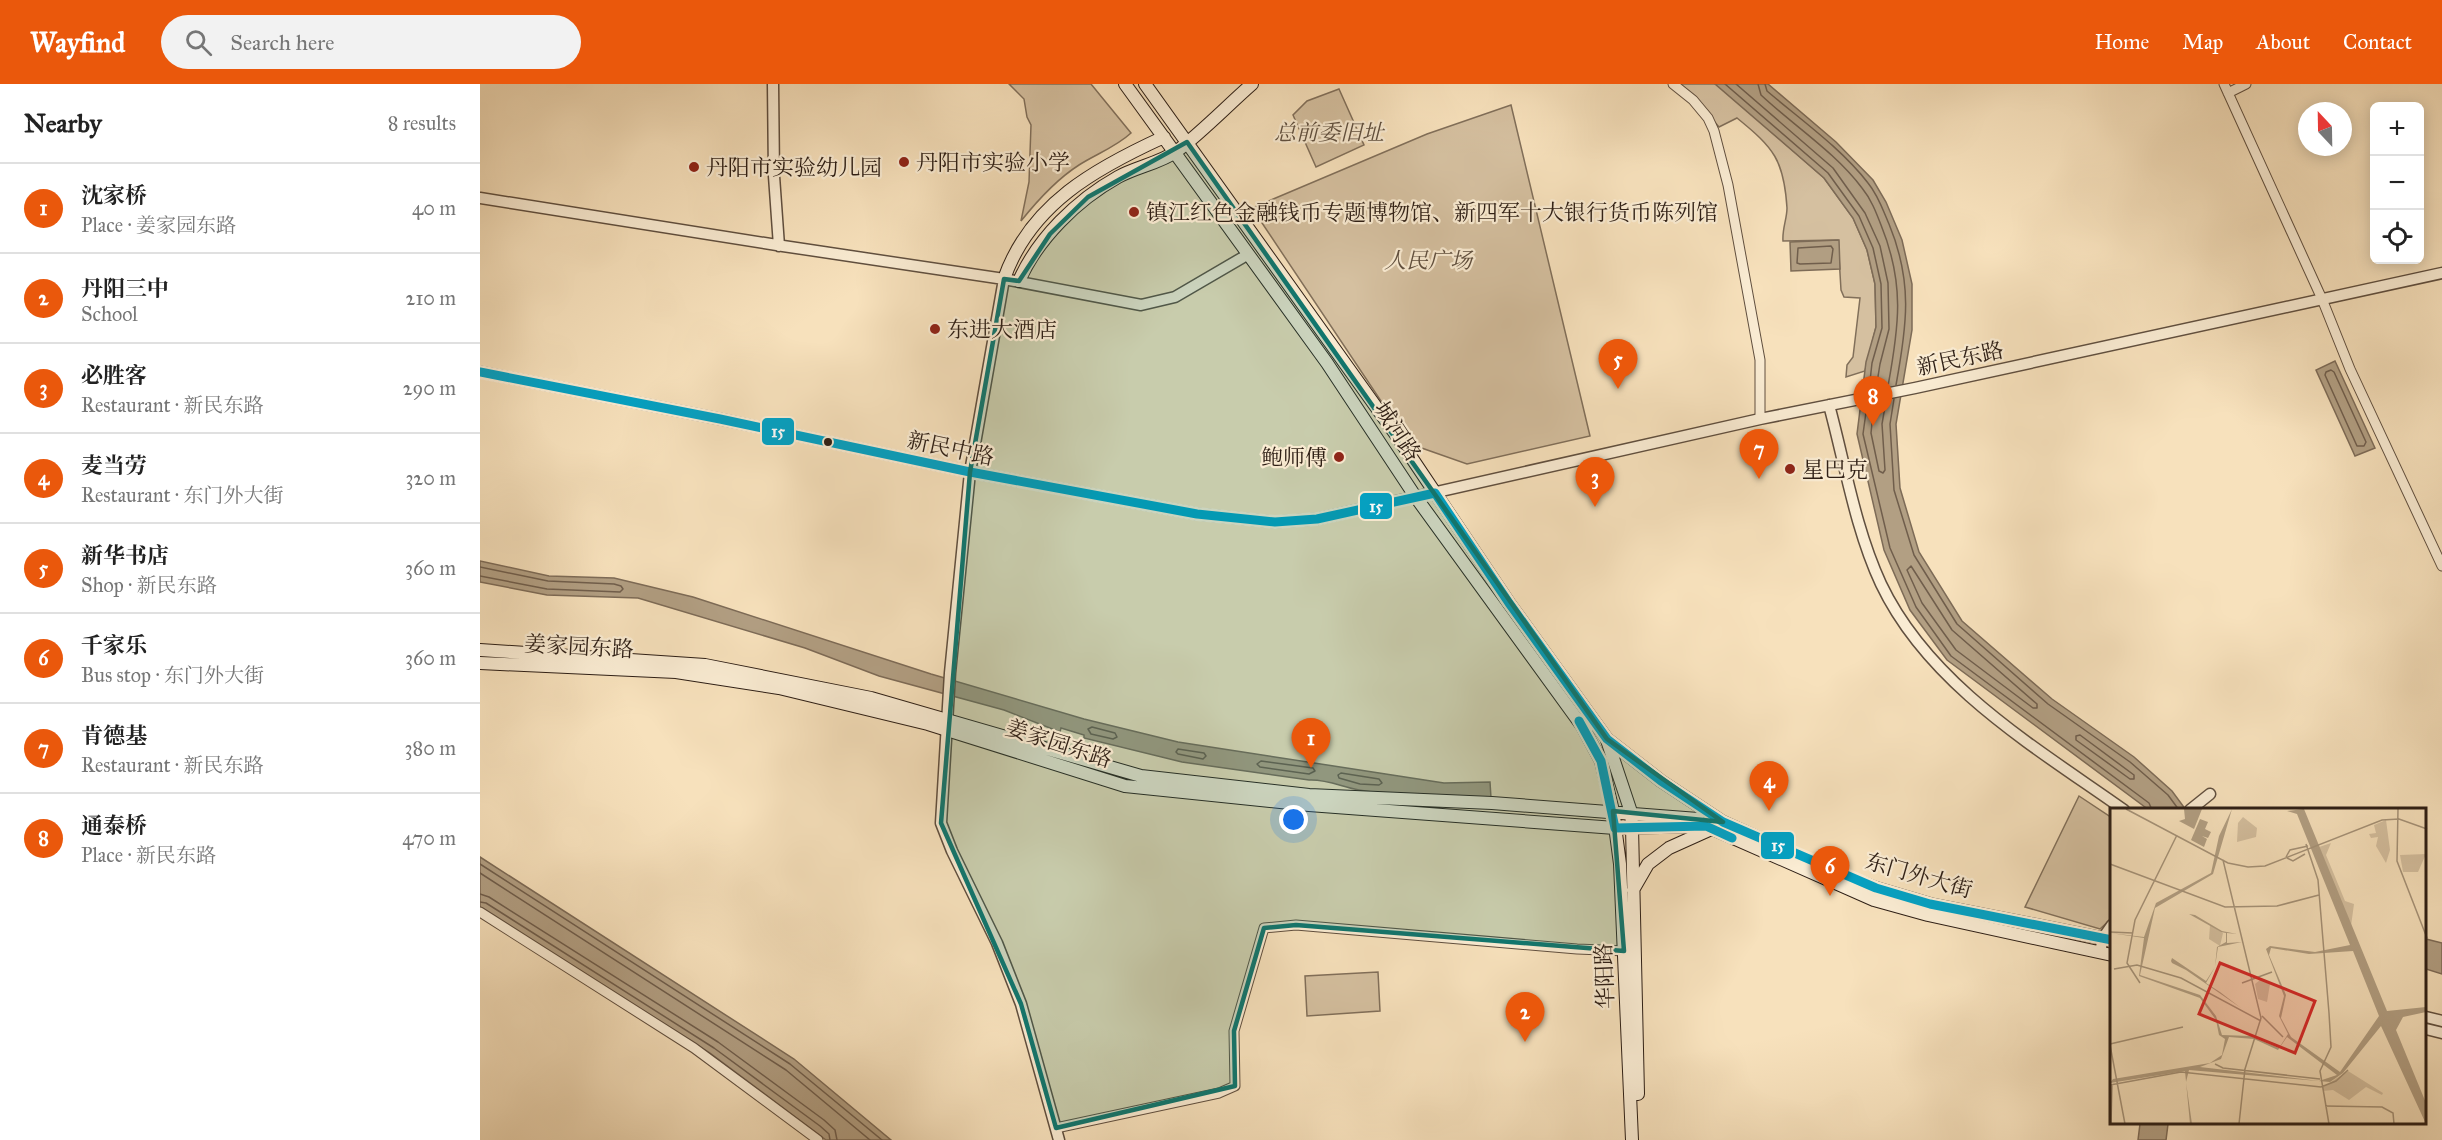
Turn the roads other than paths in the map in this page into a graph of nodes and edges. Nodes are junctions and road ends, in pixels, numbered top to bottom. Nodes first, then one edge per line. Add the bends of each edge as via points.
1 (774, 84) edge
2 (1125, 84) edge
3 (1146, 84) edge
4 (1252, 84) edge
5 (1673, 84) edge
6 (2246, 84) edge
7 (2226, 89) edge
8 (1164, 137) junction
9 (1187, 142) junction
10 (1175, 152) junction
11 (480, 198) edge
12 (779, 246) junction
13 (1247, 255) junction
14 (2442, 273) edge
15 (1004, 279) junction
16 (1019, 281) junction
17 (2322, 299) junction
18 (480, 372) edge
19 (1829, 405) junction
20 (1760, 419) junction
21 (970, 472) junction
22 (1435, 493) junction
23 (1415, 496) junction
24 (2442, 566) edge
25 (480, 650) edge
26 (480, 663) edge
27 (946, 724) junction
28 (1606, 739) junction
29 (2210, 794) dead end
30 (1701, 807) joint
31 (2121, 808) edge
32 (2192, 808) edge
33 (1613, 812) junction
34 (1630, 812) junction
35 (1723, 822) junction
36 (1632, 826) junction
37 (1615, 828) junction
38 (1712, 829) junction
39 (1633, 891) junction
40 (480, 912) edge
41 (2108, 939) edge
42 (1629, 951) junction
43 (2106, 953) edge
44 (2427, 1017) edge
45 (2442, 1021) edge
46 (2427, 1029) edge
47 (2442, 1033) edge
48 (1056, 1128) junction
49 (818, 1140) edge
50 (1059, 1140) edge
51 (1632, 1140) edge
52 (1639, 1140) edge

1 - 12 street
2 - 8 main road, 城河路
3 - 9 main road, 城河路
4 - 9 main road
5 - 20 street via 1708,118 1723,163 1760,360
6 - 7 street
7 - 17 street
8 - 10 main road, 城河路
8 - 15 main road via 1089,174 1045,212 1012,255
9 - 10 main road
9 - 22 main road, 城河路
10 - 13 main road, 城河路
10 - 16 main road via 1118,177 1088,197 1050,234 1027,263
11 - 12 street
12 - 15 street
13 - 16 street via 1175,297 1141,305
13 - 23 main road, 城河路 via 1327,363
14 - 17 street, 新民东路
15 - 16 street
15 - 21 street
17 - 19 street, 新民东路
17 - 24 street via 2350,369
18 - 21 street, 新民中路
19 - 20 street, 新民东路
19 - 31 street via 1865,543 1901,621 1932,662 1981,705
20 - 22 street, 新民东路
21 - 23 street, 新民中路 via 1197,514 1275,522 1317,519
21 - 27 street
22 - 23 street, 新民东路
22 - 28 main road, 城河路
23 - 33 main road, 城河路 via 1582,726 1601,761
25 - 27 main road, 姜家园东路 via 705,665 871,698
26 - 27 main road, 姜家园东路 via 676,672 779,688
27 - 33 main road, 姜家园东路 via 1141,776 1309,795
27 - 37 main road, 姜家园东路 via 1125,786 1309,806
27 - 48 street via 941,823 998,943 1021,1004
28 - 30 main road, 城河路
28 - 34 main road, 城河路
29 - 32 street
30 - 35 main road, 东门外大街
33 - 34 main road, 姜家园东路
33 - 37 main road, 华阳路
34 - 35 main road, 东门外大街
34 - 36 main road, 华阳路
35 - 41 main road, 东门外大街 via 1876,888 1930,904
36 - 37 main road, 姜家园东路
36 - 38 main road, 东门外大街
36 - 39 main road, 华阳路
37 - 42 main road, 华阳路
38 - 39 main road via 1669,848 1648,864
38 - 43 main road, 东门外大街 via 1874,900
39 - 42 main road, 华阳路
40 - 49 street via 694,1048
41 - 43 street
42 - 48 street via 1296,926 1264,928 1234,1031 1235,1086 1220,1093
42 - 51 main road, 华阳路
42 - 52 main road, 华阳路
44 - 45 street
46 - 47 street
48 - 50 street

